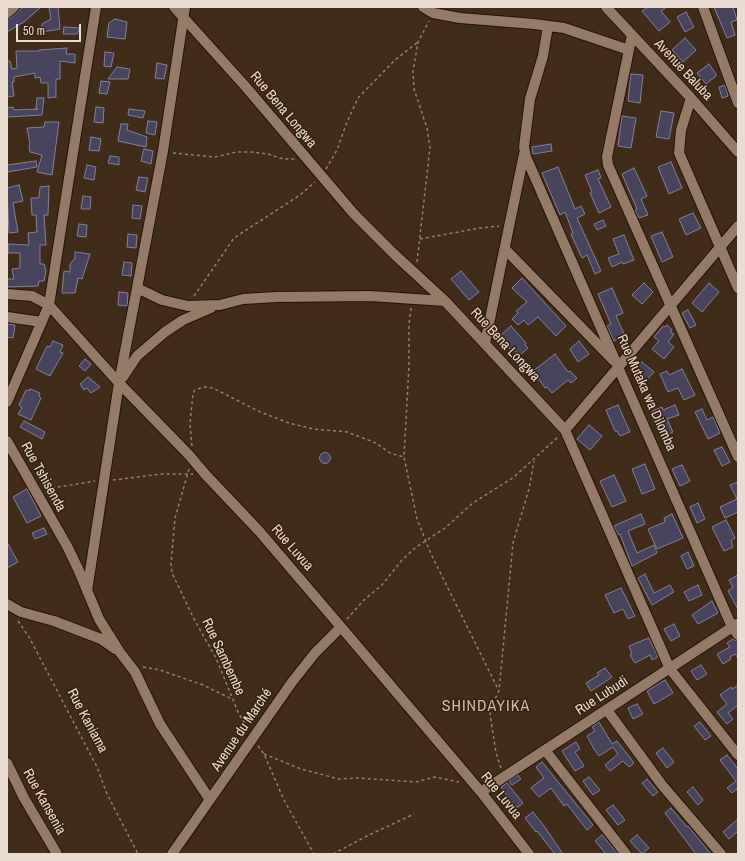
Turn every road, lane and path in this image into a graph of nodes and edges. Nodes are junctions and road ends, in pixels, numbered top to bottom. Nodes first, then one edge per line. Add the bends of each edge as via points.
1 (14, 7) edge
2 (96, 7) edge
3 (174, 7) edge
4 (185, 7) edge
5 (423, 7) edge
6 (606, 7) edge
7 (703, 7) edge
8 (7, 13) edge
9 (433, 13) junction
10 (184, 19) junction
11 (548, 26) junction
12 (632, 35) junction
13 (418, 42) junction
14 (629, 50) junction
15 (691, 98) junction
16 (738, 102) edge
17 (163, 151) junction
18 (525, 152) junction
19 (738, 152) edge
20 (306, 159) junction
21 (322, 176) junction
22 (508, 226) junction
23 (738, 226) edge
24 (420, 239) junction
25 (720, 247) junction
26 (505, 249) junction
27 (416, 275) junction
28 (137, 288) junction
29 (738, 288) edge
30 (7, 294) edge
31 (413, 299) junction
32 (445, 300) junction
33 (49, 305) junction
34 (220, 305) junction
35 (188, 306) junction
36 (670, 306) junction
37 (7, 317) edge
38 (42, 322) junction
39 (485, 343) junction
40 (619, 367) junction
41 (119, 383) junction
42 (7, 402) edge
43 (565, 430) junction
44 (7, 441) edge
45 (189, 455) junction
46 (404, 456) junction
47 (738, 457) edge
48 (534, 461) junction
49 (188, 474) junction
50 (205, 474) junction
51 (103, 481) junction
52 (36, 492) junction
53 (425, 541) junction
54 (87, 590) junction
55 (8, 604) edge
56 (16, 618) dead end
57 (341, 627) junction
58 (736, 628) edge
59 (119, 651) junction
60 (138, 666) dead end
61 (670, 668) junction
62 (499, 691) junction
63 (232, 699) junction
64 (607, 710) junction
65 (254, 737) junction
66 (545, 750) junction
67 (264, 754) junction
68 (738, 755) edge
69 (7, 763) edge
70 (504, 776) junction
71 (471, 781) junction
72 (481, 792) junction
73 (210, 800) junction
74 (414, 814) dead end
75 (57, 854) edge
76 (138, 854) edge
77 (172, 854) edge
78 (314, 854) edge
79 (333, 854) edge
80 (529, 854) edge
81 (626, 854) edge
82 (721, 854) edge

1 - 8 street
2 - 33 street
3 - 10 street, Rue Bena Longwa
4 - 10 street
5 - 9 street
6 - 12 street, Avenue Baluba
7 - 16 street
9 - 11 street
9 - 13 path
10 - 17 street
10 - 20 street, Rue Bena Longwa
11 - 14 street via 578,32
11 - 18 street via 543,56 530,99
12 - 14 street
12 - 15 street, Avenue Baluba
13 - 21 path via 398,57 358,98 337,150
13 - 24 path via 413,83 427,128 430,148
14 - 36 street via 607,161
15 - 19 street, Avenue Baluba
15 - 25 street via 681,130 679,153
17 - 20 path via 215,157 251,152 282,159
17 - 28 street
18 - 22 street
18 - 40 street, Rue Mutaka wa Dilomba
20 - 21 street, Rue Bena Longwa
21 - 27 street, Rue Bena Longwa via 354,214
21 - 35 path via 300,195 231,240
22 - 24 path via 480,228
22 - 26 street
23 - 25 street
24 - 27 path
25 - 29 street
25 - 36 street
26 - 39 street
26 - 40 street
27 - 32 street, Rue Bena Longwa
28 - 35 street via 162,300
28 - 41 street
30 - 33 street, Rue Luvua via 32,296
31 - 32 street
31 - 34 street via 370,296 277,297 243,299
31 - 46 path via 409,325
32 - 39 street, Rue Bena Longwa
33 - 38 street
33 - 41 street, Rue Luvua
34 - 35 street
34 - 41 street via 183,320 165,332 137,356
36 - 40 street
36 - 47 street
37 - 38 street
38 - 42 street
39 - 43 street, Rue Bena Longwa
40 - 43 street
40 - 58 street, Rue Mutaka wa Dilomba
41 - 45 street, Rue Luvua
41 - 51 street
43 - 48 path
43 - 61 street, Rue Bena Longwa
44 - 52 street, Rue Tshisenda
45 - 46 path, Rue Sambembe via 193,443 190,424 194,393 195,390 204,387 213,388 258,411 289,423 313,429 347,432 376,443 390,453
45 - 49 path, Rue Sambembe
45 - 50 street, Rue Luvua
46 - 53 path via 417,519
48 - 53 path via 474,502 445,528
48 - 62 path via 529,489 513,543
49 - 50 path
49 - 51 path
49 - 63 path, Rue Sambembe via 175,518 172,569 195,621 216,658
50 - 57 street, Rue Luvua via 259,531
51 - 52 path via 77,483
51 - 54 street
52 - 54 street, Rue Tshisenda via 79,570
53 - 57 path via 402,560 382,585 364,600
53 - 62 path
54 - 59 street, Rue Tshisenda via 99,619
55 - 59 street via 35,617 54,621 101,639
56 - 76 path, Rue Kaniama via 97,767 107,794
57 - 65 street, Avenue du Marché via 307,663
57 - 71 street, Rue Luvua
58 - 61 street, Rue Lubudi
59 - 73 street via 135,672 160,724
60 - 63 path via 160,670 203,685
61 - 64 street, Rue Lubudi
61 - 68 street, Rue Bena Longwa
62 - 70 path via 490,714 496,753
63 - 65 path, Rue Sambembe
64 - 66 street, Rue Lubudi
64 - 82 street via 662,785
65 - 67 path, Rue Sambembe
65 - 73 street, Avenue du Marché
66 - 70 street, Rue Lubudi
66 - 81 street
67 - 71 path via 301,769 339,779 416,782 435,777 454,782
67 - 78 path, Rue Sambembe via 284,800
69 - 75 street, Rue Kansenia
70 - 72 street, Rue Lubudi
71 - 72 street, Rue Luvua
72 - 80 street, Rue Luvua
73 - 77 street, Avenue du Marché
74 - 79 path

